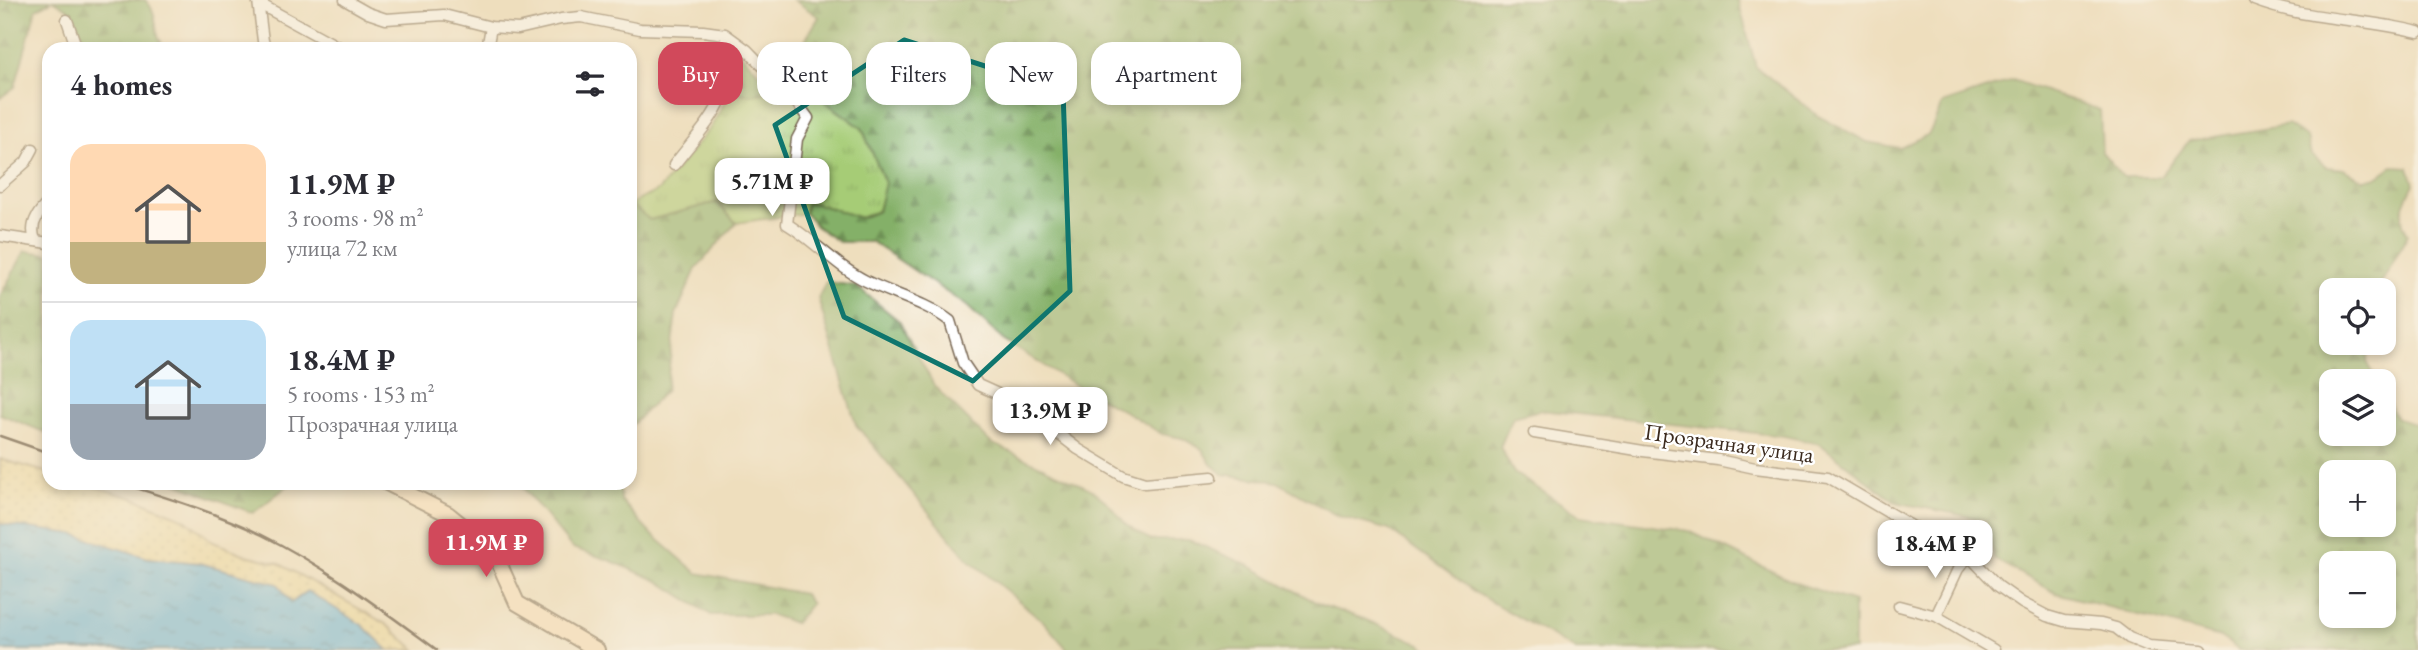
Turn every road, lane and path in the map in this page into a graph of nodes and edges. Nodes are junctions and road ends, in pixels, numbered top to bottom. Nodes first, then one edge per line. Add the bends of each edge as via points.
1 (345, 0) edge
2 (2254, 0) edge
3 (258, 2) edge
4 (67, 20) dead end
5 (491, 27) junction
6 (2418, 32) edge
7 (725, 34) junction
8 (75, 42) edge
9 (264, 42) edge
10 (329, 42) edge
11 (488, 42) edge
12 (33, 149) dead end
13 (674, 166) dead end
14 (0, 185) edge
15 (42, 210) edge
16 (0, 236) edge
17 (35, 240) junction
18 (42, 242) edge
19 (1534, 433) dead end
20 (1212, 477) dead end
21 (401, 490) edge
22 (1971, 553) junction
23 (1899, 606) dead end
24 (1936, 616) junction
25 (597, 650) edge
26 (1994, 650) edge
27 (2202, 650) edge

1 - 5 street via 386,19 444,15
2 - 6 street via 2277,9
3 - 9 street
3 - 10 street
4 - 8 street
5 - 7 street via 518,29 581,17 640,29
5 - 11 street
7 - 13 street via 727,88 718,108
7 - 20 street via 747,50 808,118 797,139 787,224 866,281 950,321 963,363 978,385 1017,399 1078,449 1123,476 1144,482
12 - 14 street via 26,162
15 - 17 street via 35,218
16 - 17 street
17 - 18 street
19 - 22 street, Прозрачная улица via 1828,477 1913,527 1961,540
21 - 25 street via 448,514 489,547 517,603
22 - 24 street via 1958,569
22 - 27 street, Прозрачная улица via 1998,586 2047,616 2116,628 2149,646
23 - 24 street
24 - 26 street

